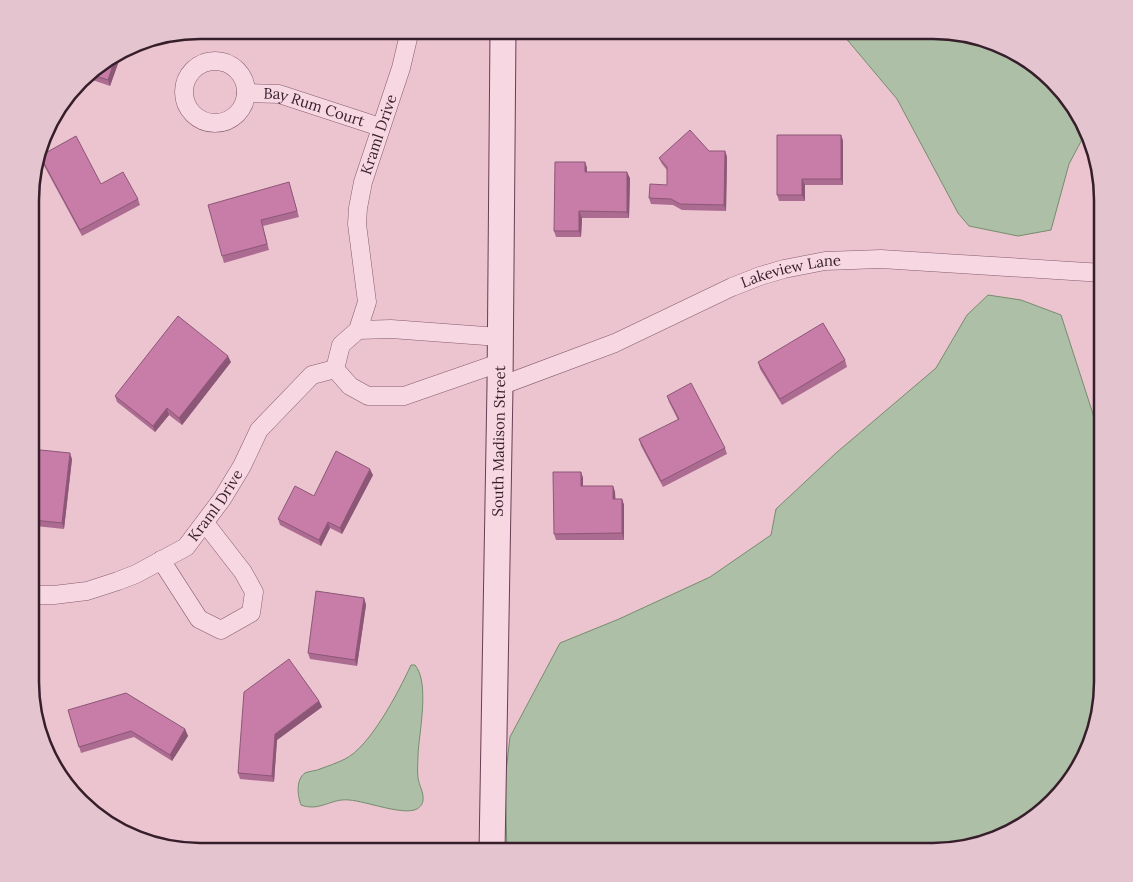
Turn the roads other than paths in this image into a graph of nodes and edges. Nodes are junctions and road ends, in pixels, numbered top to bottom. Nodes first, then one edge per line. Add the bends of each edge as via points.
1 (408, 39) edge
2 (504, 39) edge
3 (246, 93) dead end
4 (380, 128) junction
5 (1094, 272) edge
6 (358, 330) junction
7 (499, 337) junction
8 (335, 369) junction
9 (499, 374) junction
10 (205, 523) junction
11 (161, 560) junction
12 (39, 595) edge
13 (492, 843) edge

1 - 4 street, Kraml Drive
2 - 7 street, South Madison Street
3 - 4 street, Bay Rum Court via 279,94
4 - 6 street, Kraml Drive via 358,208 357,224 367,302
5 - 9 street, Lakeview Lane via 881,260 825,261 760,276 616,343
6 - 7 street via 391,329
6 - 8 street, Kraml Drive via 341,345
7 - 9 street, South Madison Street
8 - 9 street via 350,386 368,396 404,396
8 - 10 street, Kraml Drive via 312,376 259,430 242,466
9 - 13 street, South Madison Street
10 - 11 street, Kraml Drive via 186,547
10 - 11 street via 243,572 254,592 251,613 222,630 199,619
11 - 12 street, Kraml Drive via 118,581 87,591

